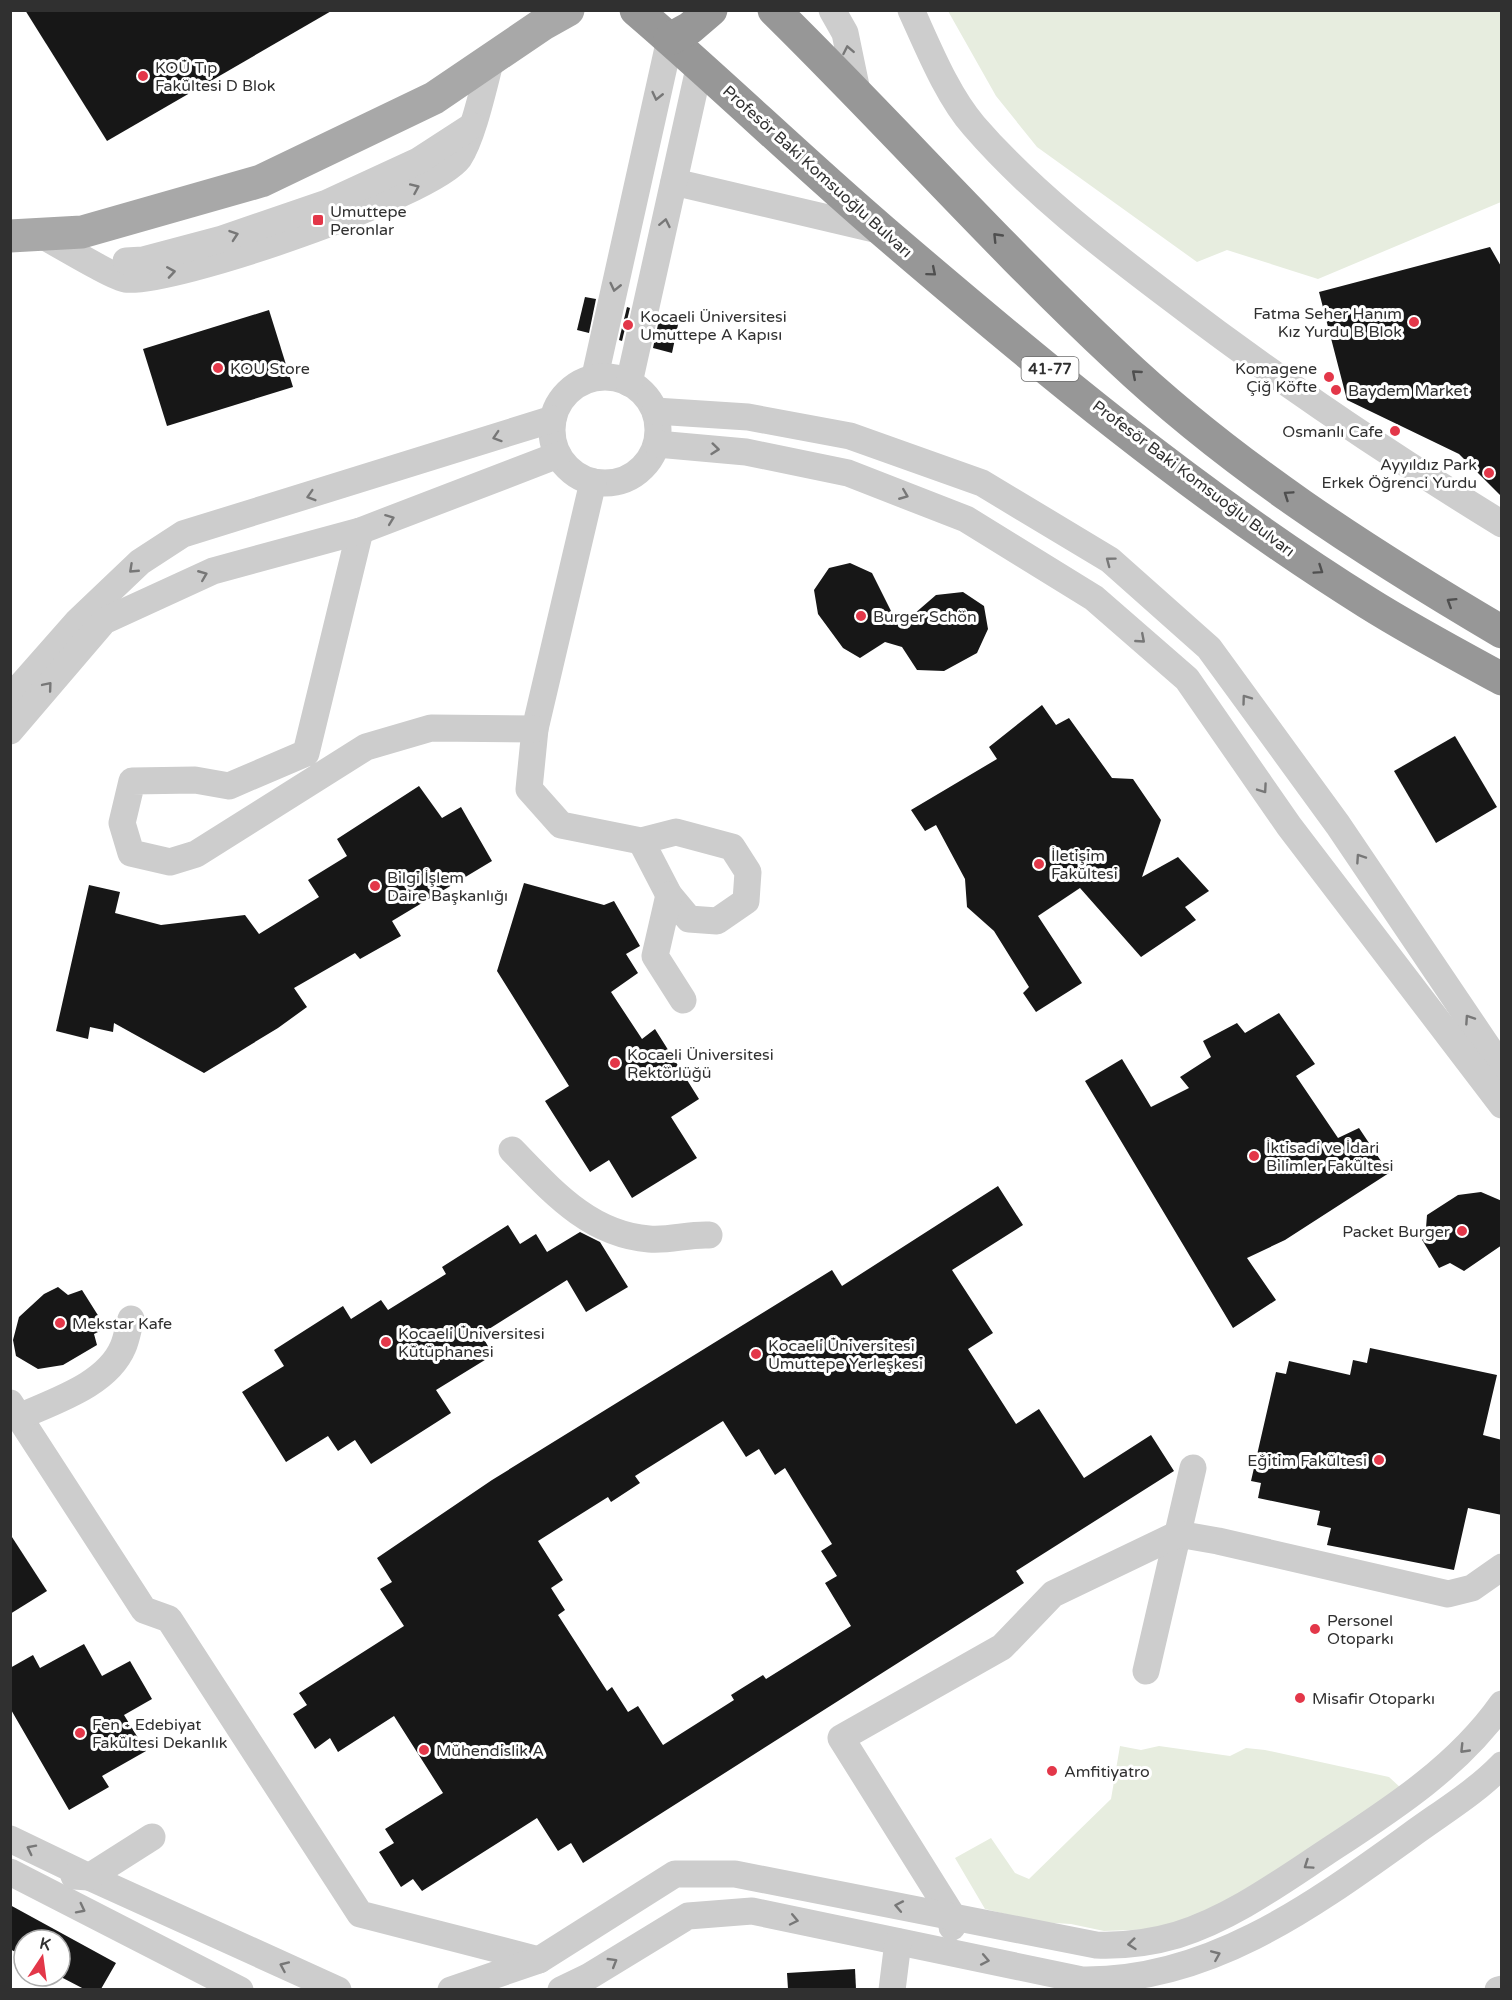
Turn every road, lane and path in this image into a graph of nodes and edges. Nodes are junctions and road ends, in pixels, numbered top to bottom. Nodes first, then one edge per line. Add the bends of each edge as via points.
1 (568, 10) edge
2 (636, 10) edge
3 (711, 10) edge
4 (774, 10) edge
5 (832, 10) edge
6 (911, 10) edge
7 (670, 39) junction
8 (491, 59) junction
9 (700, 64) junction
10 (857, 92) junction
11 (674, 182) junction
12 (883, 231) junction
13 (26, 236) edge
14 (595, 376) junction
15 (629, 382) junction
16 (655, 411) junction
17 (553, 419) junction
18 (657, 444) junction
19 (558, 455) junction
20 (593, 482) junction
21 (1502, 524) edge
22 (360, 531) junction
23 (1502, 632) edge
24 (1502, 679) edge
25 (10, 698) edge
26 (536, 729) junction
27 (10, 731) edge
28 (641, 841) junction
29 (669, 896) junction
30 (683, 1000) dead end
31 (1502, 1068) edge
32 (1502, 1105) edge
33 (512, 1150) dead end
34 (709, 1235) dead end
35 (131, 1319) dead end
36 (15, 1410) edge
37 (1194, 1468) dead end
38 (1178, 1534) junction
39 (1502, 1567) edge
40 (1146, 1671) dead end
41 (1502, 1704) edge
42 (1502, 1765) edge
43 (152, 1837) dead end
44 (10, 1839) edge
45 (10, 1871) edge
46 (88, 1878) junction
47 (953, 1917) junction
48 (898, 1942) junction
49 (948, 1953) junction
50 (539, 1960) junction
51 (228, 1987) edge
52 (338, 1989) edge
53 (451, 1989) edge
54 (561, 1989) edge
55 (892, 1989) edge

1 - 8 main road
2 - 7 highway, Profesör Baki Komsuoğlu Bulvarı / 41-77
3 - 7 highway
4 - 10 highway
10 -> 5 lane via 845,33
6 - 21 lane via 972,125 1057,206 1122,262 1250,358 1390,455
7 - 9 highway, Profesör Baki Komsuoğlu Bulvarı / 41-77
7 -> 14 lane
8 - 13 main road via 434,98 261,181 82,232
13 -> 8 lane via 124,279 187,270 350,217 430,181 459,158
9 - 11 lane
9 - 12 highway, Profesör Baki Komsuoğlu Bulvarı / 41-77
23 -> 10 highway via 1392,565 1267,480 1170,404 1060,302
11 - 12 lane
15 -> 11 lane
12 -> 24 highway, Profesör Baki Komsuoğlu Bulvarı / 41-77 via 1106,415 1204,489 1366,602
14 - 15 lane
14 - 17 lane via 570,391
15 - 16 lane via 646,396
16 - 18 lane
31 -> 16 lane via 1338,825 1209,648 1110,560 982,483 850,436 748,417
17 - 19 lane
17 -> 25 lane via 183,534 140,562 86,613
18 - 20 lane via 650,460 637,474 620,482
18 -> 32 lane via 746,452 848,473 966,519 1094,598 1187,679 1289,826
19 - 20 lane via 569,470
22 -> 19 lane
20 - 26 lane
22 - 26 lane via 306,753 229,786 195,780 132,781 122,823 131,853 170,862 196,855 366,747 431,728
27 -> 22 lane via 104,621 213,570
26 - 28 lane via 529,789 561,825
28 - 29 lane
28 - 29 lane via 676,832 732,847 748,872 746,901 717,921 689,919
29 - 30 lane via 655,956
33 - 34 lane via 564,1203 617,1234 650,1239
35 - 36 lane via 123,1348 102,1373 72,1393
36 - 50 lane via 144,1610 169,1619 360,1914
37 - 38 lane
38 - 39 lane via 1448,1594 1472,1588
38 - 40 lane
38 - 47 lane via 1053,1594 1002,1647 841,1738
41 -> 47 lane via 1464,1750 1436,1775 1358,1831 1268,1891 1179,1934 1149,1942 1096,1945
49 -> 42 lane via 1082,1980 1160,1973 1211,1958 1341,1885
43 - 46 lane
46 -> 44 lane
45 - 46 lane
45 -> 51 lane
52 -> 46 lane
47 - 49 lane
47 -> 50 lane via 735,1874 675,1874
48 - 49 lane
54 -> 48 lane via 588,1977 688,1916 752,1911
48 - 55 lane
50 - 53 lane

